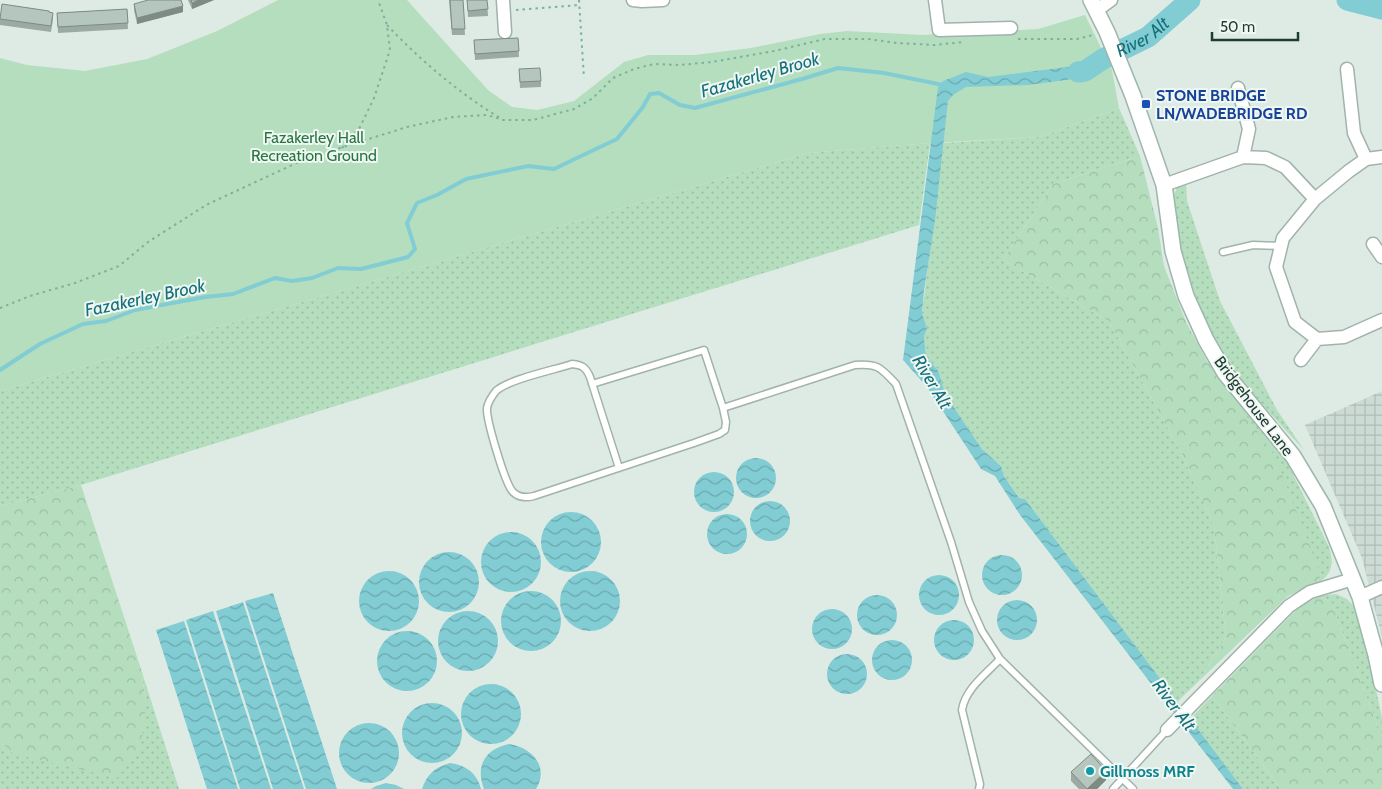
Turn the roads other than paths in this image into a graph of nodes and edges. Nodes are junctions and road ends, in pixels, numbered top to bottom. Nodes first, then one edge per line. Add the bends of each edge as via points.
1 (633, 0) edge
2 (663, 0) edge
3 (936, 0) edge
4 (1111, 0) edge
5 (503, 5) edge
6 (1094, 5) edge
7 (505, 32) dead end
8 (1014, 33) road end
9 (1347, 69) dead end
10 (1238, 88) dead end
11 (1382, 157) edge
12 (1243, 158) junction
13 (1366, 159) junction
14 (1164, 185) junction
15 (1315, 199) junction
16 (1373, 244) dead end
17 (1281, 246) junction
18 (1223, 252) dead end
19 (1382, 257) edge
20 (1382, 320) edge
21 (1317, 339) junction
22 (1301, 360) dead end
23 (592, 384) junction
24 (723, 408) junction
25 (619, 468) junction
26 (1353, 579) junction
27 (1382, 587) edge
28 (1360, 597) junction
29 (1000, 659) junction
30 (1382, 684) edge
31 (1168, 730) joint
32 (1122, 780) junction
33 (978, 789) edge
34 (1113, 789) edge
35 (1132, 789) edge

1 - 2 street
3 - 8 street via 939,30
4 - 6 street
5 - 7 street
6 - 14 street, Bridgehouse Lane via 1133,96
9 - 13 street via 1354,133
10 - 12 street via 1249,129
11 - 13 street
12 - 14 street
12 - 15 street via 1266,158 1285,167
13 - 15 street
14 - 26 street, Bridgehouse Lane via 1173,251 1186,296 1206,340 1225,372 1293,456 1323,506
15 - 17 street via 1283,238
16 - 19 street
17 - 18 lane via 1253,245
17 - 21 street via 1276,267 1283,292 1295,322
20 - 21 street via 1344,337
21 - 22 street
23 - 24 lane via 704,350
23 - 25 lane
23 - 25 lane via 586,368 572,364 497,390 490,398 487,418 505,478 512,491 525,498
24 - 25 lane via 725,430 719,434
24 - 29 lane via 855,365 880,367 896,384 969,602 982,632
26 - 28 street, Bridgehouse Lane
26 - 31 street via 1310,592 1289,606
27 - 28 street
28 - 30 street, Bridgehouse Lane
29 - 32 lane
29 - 33 lane via 968,693 962,710 980,784
31 - 32 lane
32 - 34 lane
32 - 35 lane

